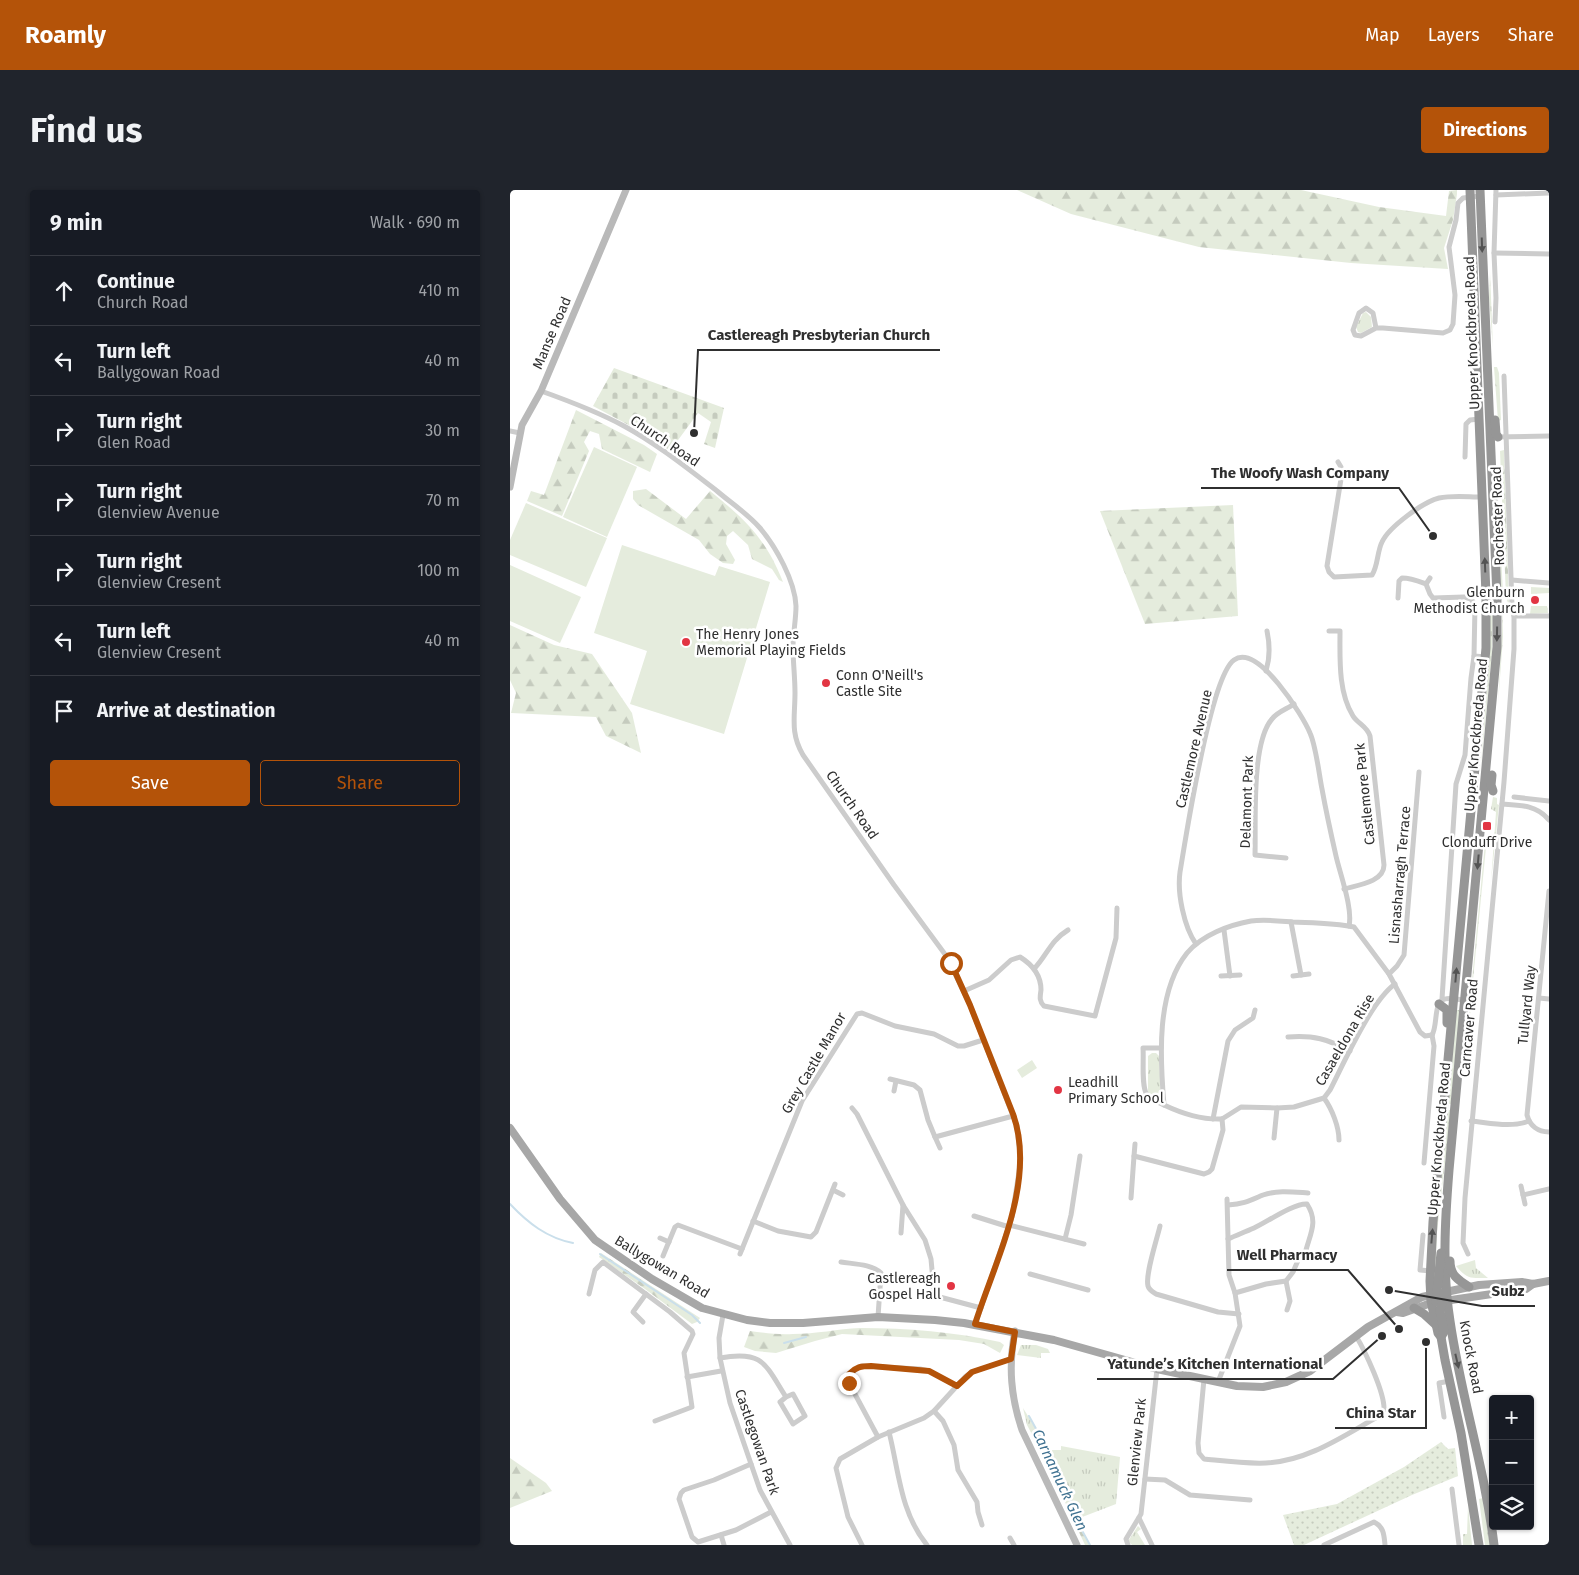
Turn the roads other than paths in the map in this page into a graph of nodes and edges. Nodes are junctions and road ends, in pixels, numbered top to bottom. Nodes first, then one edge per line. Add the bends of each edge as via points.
1 (626, 190) edge
2 (1496, 192) edge
3 (1470, 193) edge
4 (1480, 193) edge
5 (1549, 193) edge
6 (1494, 252) junction
7 (1549, 254) edge
8 (1495, 322) dead end
9 (1376, 328) junction
10 (1504, 376) dead end
11 (541, 391) junction
12 (1479, 419) junction
13 (510, 431) edge
14 (520, 433) junction
15 (1549, 436) edge
16 (1498, 437) junction
17 (1465, 457) dead end
18 (1338, 462) dead end
19 (510, 487) edge
20 (1482, 496) junction
21 (1430, 578) dead end
22 (1512, 580) junction
23 (1549, 582) edge
24 (1426, 584) junction
25 (1398, 598) dead end
26 (1514, 616) junction
27 (1549, 616) edge
28 (1267, 631) dead end
29 (1329, 631) dead end
30 (1474, 656) junction
31 (1486, 657) junction
32 (1266, 671) junction
33 (1294, 704) junction
34 (1419, 772) dead end
35 (1474, 789) junction
36 (1494, 791) junction
37 (1514, 796) dead end
38 (1526, 798) junction
39 (1549, 801) edge
40 (1502, 804) junction
41 (1524, 806) junction
42 (1549, 820) edge
43 (1286, 858) dead end
44 (1344, 889) junction
45 (1549, 890) edge
46 (1117, 908) dead end
47 (1291, 922) junction
48 (1349, 926) junction
49 (1068, 930) dead end
50 (1224, 930) junction
51 (1196, 944) junction
52 (1034, 968) junction
53 (1309, 974) dead end
54 (1389, 974) junction
55 (1240, 975) dead end
56 (1301, 975) junction
57 (1221, 976) dead end
58 (1230, 976) junction
59 (1293, 976) dead end
60 (1395, 984) junction
61 (964, 991) junction
62 (1538, 998) junction
63 (1454, 999) junction
64 (1549, 999) edge
65 (1465, 1000) junction
66 (1441, 1002) junction
67 (1255, 1010) dead end
68 (1095, 1016) junction
69 (1102, 1018) dead end
70 (1432, 1035) junction
71 (1288, 1037) dead end
72 (983, 1040) junction
73 (1161, 1048) junction
74 (1350, 1051) junction
75 (894, 1092) dead end
76 (1324, 1098) junction
77 (1164, 1105) junction
78 (852, 1108) dead end
79 (1277, 1108) junction
80 (1013, 1116) junction
81 (1443, 1117) junction
82 (1454, 1118) junction
83 (1213, 1119) junction
84 (1222, 1119) junction
85 (1471, 1121) junction
86 (1529, 1121) junction
87 (510, 1128) edge
88 (1549, 1132) edge
89 (936, 1137) junction
90 (1274, 1138) dead end
91 (1339, 1140) dead end
92 (1135, 1144) dead end
93 (940, 1148) dead end
94 (1080, 1156) dead end
95 (1134, 1156) junction
96 (1424, 1163) dead end
97 (835, 1184) dead end
98 (1521, 1186) dead end
99 (1549, 1189) edge
100 (833, 1190) junction
101 (1308, 1193) dead end
102 (843, 1194) dead end
103 (1523, 1195) junction
104 (1131, 1198) dead end
105 (1525, 1204) dead end
106 (903, 1205) junction
107 (974, 1216) dead end
108 (1446, 1220) junction
109 (753, 1221) junction
110 (1009, 1226) junction
111 (1160, 1226) dead end
112 (901, 1232) dead end
113 (1423, 1235) dead end
114 (660, 1238) dead end
115 (1065, 1239) junction
116 (1228, 1239) junction
117 (669, 1242) junction
118 (1084, 1244) dead end
119 (1306, 1250) dead end
120 (1468, 1254) dead end
121 (663, 1256) dead end
122 (1299, 1258) dead end
123 (841, 1262) dead end
124 (1430, 1271) junction
125 (1030, 1274) dead end
126 (1549, 1281) edge
127 (1286, 1282) junction
128 (1533, 1284) junction
129 (1469, 1287) junction
130 (1088, 1290) dead end
131 (1235, 1293) junction
132 (589, 1294) dead end
133 (646, 1294) junction
134 (1440, 1295) junction
135 (981, 1308) junction
136 (1414, 1308) junction
137 (1287, 1310) dead end
138 (1397, 1312) junction
139 (1239, 1314) junction
140 (723, 1315) junction
141 (878, 1317) junction
142 (643, 1322) dead end
143 (975, 1324) junction
144 (1436, 1325) junction
145 (1015, 1332) junction
146 (1356, 1336) junction
147 (1441, 1337) junction
148 (720, 1358) junction
149 (1011, 1359) junction
150 (1157, 1369) junction
151 (722, 1371) junction
152 (687, 1377) junction
153 (1204, 1379) junction
154 (1450, 1381) junction
155 (1218, 1382) junction
156 (957, 1386) junction
157 (786, 1397) junction
158 (934, 1411) junction
159 (1444, 1417) dead end
160 (655, 1421) dead end
161 (889, 1432) junction
162 (878, 1437) junction
163 (750, 1464) junction
164 (1480, 1470) junction
165 (1145, 1479) junction
166 (1452, 1488) dead end
167 (1472, 1492) junction
168 (1250, 1500) dead end
169 (771, 1512) junction
170 (1139, 1518) junction
171 (982, 1525) dead end
172 (722, 1535) junction
173 (1010, 1538) dead end
174 (724, 1545) edge
175 (790, 1545) edge
176 (862, 1545) edge
177 (927, 1545) edge
178 (1014, 1545) edge
179 (1077, 1545) edge
180 (1128, 1545) edge
181 (1152, 1545) edge
182 (1324, 1545) edge
183 (1385, 1545) edge
184 (1459, 1545) edge
185 (1479, 1545) edge
186 (1494, 1545) edge

1 - 11 street, Manse Road
2 - 5 street
2 - 6 street
3 - 4 street
3 - 9 street via 1458,203 1449,247 1455,295 1450,330 1443,333
3 - 12 highway, Upper Knockbreda Road
4 -> 16 highway, Upper Knockbreda Road via 1488,390
6 - 7 street
6 - 8 street
9 - 9 street via 1373,313 1366,308 1359,313 1353,330 1355,335 1361,336
10 - 16 street, Rochester Road
11 - 14 street, Manse Road
11 - 61 street, Church Road via 606,417 642,436 745,514 768,539 790,580 796,599 793,725 799,747 894,885 944,951
12 - 17 street, Upper Knockbreda Road via 1466,424
12 - 20 highway, Upper Knockbreda Road
13 - 14 street
14 - 19 street, Manse Road
15 - 16 street
16 - 22 street, Rochester Road
16 -> 36 highway, Upper Knockbreda Road
18 - 20 street via 1341,473 1327,566 1334,577 1366,577 1374,573 1385,537 1425,504 1442,498
31 -> 20 highway, Upper Knockbreda Road
21 - 24 street
22 - 23 street
22 - 26 street, Rochester Road
24 - 25 street via 1402,578 1399,580
24 - 30 street, Upper Knockbreda Road via 1434,598 1464,597 1472,600 1475,605
26 - 27 street
26 - 36 street, Rochester Road via 1514,649
28 - 32 street via 1270,642
29 - 44 street, Castlemore Park via 1340,631 1340,666 1347,699 1354,717 1369,733 1384,864 1379,877
30 - 31 street, Upper Knockbreda Road
30 - 66 street, Upper Knockbreda Road via 1465,756 1456,784
31 - 35 highway, Upper Knockbreda Road
32 - 33 street, Castlemore Avenue
32 - 51 street, Castlemore Avenue via 1247,658 1234,660 1221,683 1211,716 1178,885
33 - 43 street, Delamont Park via 1278,713 1267,726 1258,758 1255,855
33 - 44 street, Castlemore Avenue via 1311,734
34 - 54 street, Lisnasharragh Terrace via 1404,955
35 - 36 street
63 -> 35 highway, Upper Knockbreda Road
36 - 40 street, Rochester Road
36 -> 65 highway, Upper Knockbreda Road
37 - 38 street
38 - 39 street
38 - 41 street
40 - 41 street
40 - 85 street, Carncaver Road
41 - 42 street via 1537,809
44 - 48 street, Castlemore Avenue
45 - 62 street, Tullyard Way
46 - 68 street via 1116,938
47 - 48 street
47 - 50 street via 1252,921
47 - 56 street
48 - 54 street via 1359,932
49 - 52 street via 1053,941
50 - 51 street
50 - 58 street
51 - 73 street via 1187,953 1169,987
52 - 61 street via 1020,958 1014,958 989,980
52 - 68 street via 1040,982 1040,1001 1044,1006
53 - 56 street
54 - 60 street
55 - 58 street
56 - 59 street
57 - 58 street
60 - 70 street via 1420,1032 1425,1036
60 - 74 street, Casaeldona Rise via 1369,1016
61 - 72 street, Church Road
62 - 64 street
62 - 86 street, Tullyard Way
63 - 65 street
63 - 66 street
63 - 81 highway, Upper Knockbreda Road
65 - 82 highway, Upper Knockbreda Road
66 - 70 street, Upper Knockbreda Road
66 - 81 highway via 1448,1012 1441,1091
67 - 83 street via 1253,1018 1235,1030 1228,1040
68 - 69 street
70 - 96 street, Upper Knockbreda Road via 1434,1046
71 - 74 street via 1318,1037
72 - 80 street, Church Road
72 - 109 street, Grey Castle Manor via 958,1046 934,1034 857,1014 802,1101
73 - 77 street
73 - 77 street via 1144,1048 1144,1083 1146,1094
74 - 76 street, Casaeldona Rise
75 - 89 street via 893,1080 914,1085 920,1090
76 - 79 street, Casaeldona Rise via 1294,1107
76 - 91 street
77 - 83 street via 1185,1114
78 - 106 street
79 - 84 street, Casaeldona Rise via 1241,1107
79 - 90 street
80 - 89 street
80 - 110 street, Church Road via 1020,1155
124 -> 81 highway, Upper Knockbreda Road
82 - 108 highway, Upper Knockbreda Road
82 - 129 highway via 1459,1125 1450,1266 1454,1276
83 - 84 street
84 - 95 street via 1223,1130 1209,1172 1204,1174
85 - 86 street via 1519,1125
85 - 120 street, Carncaver Road via 1463,1243
86 - 88 street via 1537,1129
87 - 140 main road, Ballygowan Road via 559,1197 595,1240 678,1295
89 - 93 street
92 - 95 street
94 - 115 street
95 - 104 street
97 - 100 street
98 - 103 street
99 - 103 street
100 - 102 street
100 - 109 street via 811,1237
101 - 116 street via 1272,1194 1242,1204 1227,1202
103 - 105 street
106 - 112 street
106 - 135 street via 929,1249 936,1296
107 - 110 street
108 - 134 highway, Upper Knockbreda Road
108 - 134 highway via 1439,1268
109 - 117 street, Grey Castle Manor via 741,1251 678,1225
110 - 115 street
110 - 135 street, Church Road
111 - 139 street via 1148,1275 1150,1290 1218,1312
113 - 124 street, Upper Knockbreda Road via 1420,1270
114 - 117 street
115 - 118 street
116 - 119 street via 1307,1204 1314,1220
116 - 131 street via 1229,1275
117 - 121 street
122 - 127 street
123 - 141 street via 871,1267 881,1273
124 - 134 highway, Upper Knockbreda Road
125 - 130 street
126 - 128 main road
127 - 131 street
127 - 137 street via 1290,1301
128 - 129 main road via 1521,1282
128 - 134 main road via 1526,1289
129 - 134 main road
131 - 139 street
132 - 133 street via 595,1270 602,1262
133 - 142 street via 632,1312
133 - 152 street via 692,1331 684,1353
134 - 136 main road, Ballygowan Road
134 - 138 main road, Ballygowan Road via 1402,1307
134 - 144 highway, Knock Road
134 - 147 highway via 1444,1332
134 -> 164 highway, Knock Road
135 - 143 street, Church Road
136 - 138 main road, Ballygowan Road
136 - 144 highway
138 - 146 main road, Ballygowan Road
139 - 155 street via 1240,1326
140 - 141 main road, Ballygowan Road via 770,1323
140 - 148 street, Castlegowan Park
141 - 143 main road, Ballygowan Road
143 - 145 main road, Ballygowan Road
144 - 147 highway, Knock Road
145 - 149 street
145 - 150 main road, Ballygowan Road
146 - 153 street via 1383,1399 1384,1410 1379,1416 1306,1454 1264,1463 1204,1459 1199,1454 1198,1443
146 - 155 main road, Ballygowan Road via 1310,1371 1286,1382 1250,1387
147 - 154 highway, Knock Road
148 - 151 street, Castlegowan Park
148 - 157 street via 744,1355 762,1362 770,1369
149 - 156 street via 972,1372
149 - 179 street via 1012,1394 1022,1430
150 - 153 main road, Ballygowan Road
150 - 165 street, Glenview Park
151 - 152 street
151 - 163 street, Castlegowan Park
152 - 160 street via 692,1407
153 - 155 main road, Ballygowan Road
154 - 159 street, Knock Road via 1439,1383
154 - 167 highway, Knock Road
156 - 158 street
156 - 162 street via 920,1369 856,1368 849,1374 849,1383
157 - 157 street via 793,1394 805,1416 793,1424 780,1402
158 - 161 street
158 - 171 street via 943,1421 954,1445 958,1470 977,1502
161 - 162 street
161 - 177 street via 904,1506
162 - 176 street via 843,1456 836,1468 848,1517
163 - 169 street, Castlegowan Park
163 - 172 street via 680,1493 679,1499 692,1537 698,1542
164 - 167 highway via 1472,1474
164 - 186 highway, Knock Road
165 - 168 street via 1165,1480 1190,1495
165 - 170 street, Glenview Park
166 - 184 street
167 - 185 highway, Knock Road
169 - 172 street
169 - 175 street, Castlegowan Park
170 - 180 street, Glenview Park via 1126,1538
170 - 181 street
172 - 174 street
173 - 178 street
182 - 183 street via 1374,1522 1382,1528

